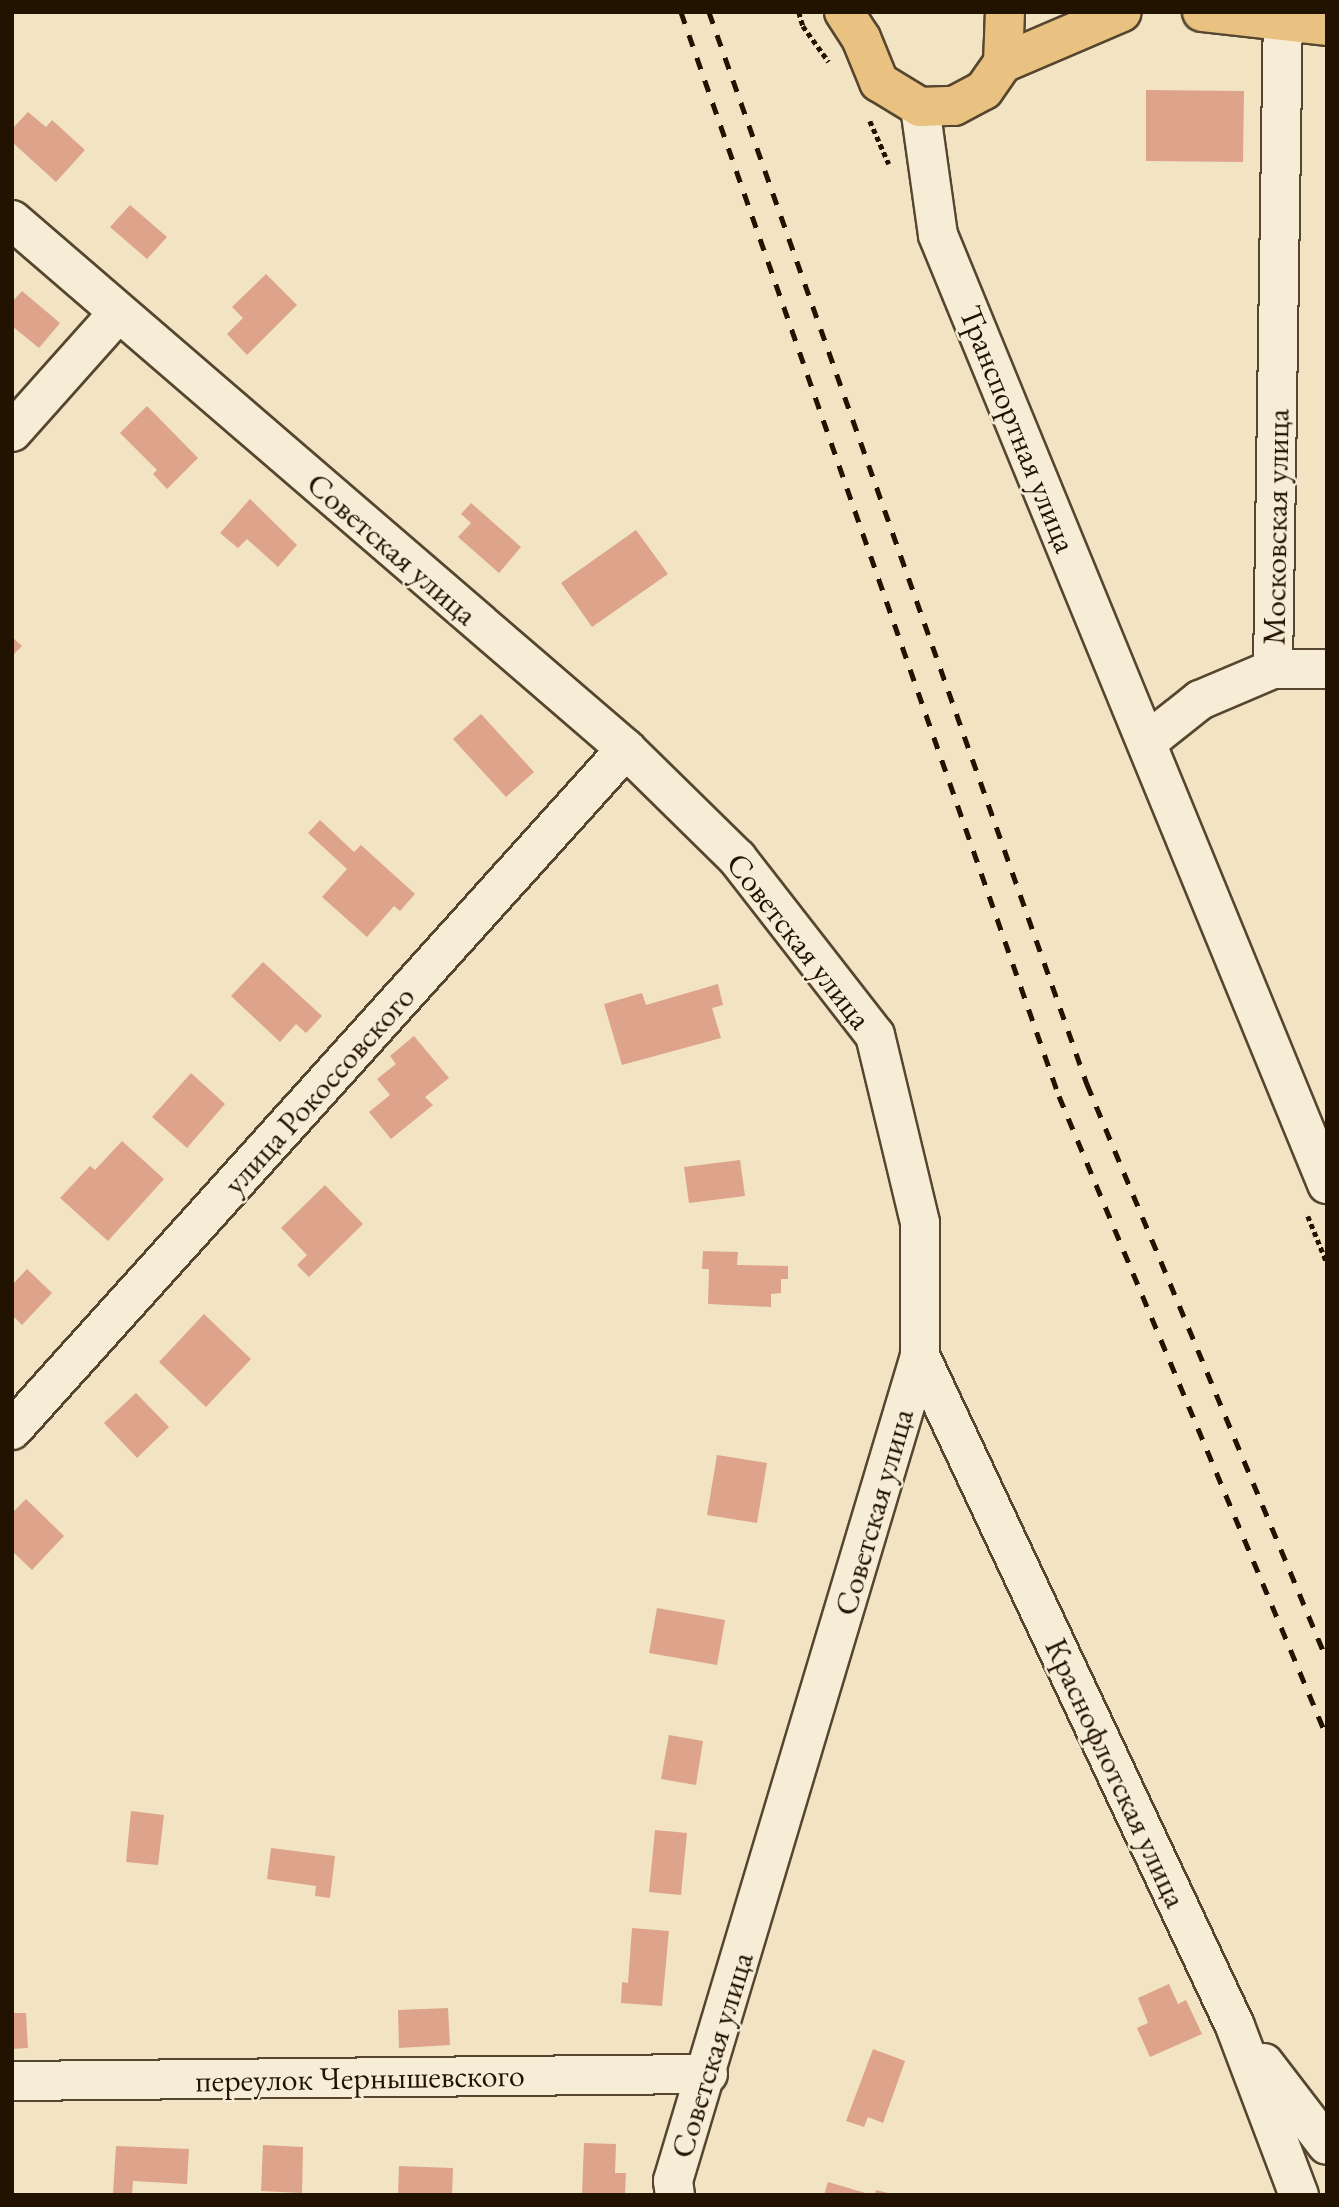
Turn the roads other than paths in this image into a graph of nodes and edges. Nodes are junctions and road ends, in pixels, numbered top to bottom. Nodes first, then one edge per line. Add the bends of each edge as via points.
1 (1005, 12) edge
2 (1122, 12) edge
3 (1202, 12) edge
4 (1284, 17) edge
5 (858, 21) edge
6 (1327, 26) edge
7 (1003, 63) junction
8 (920, 107) junction
9 (12, 220) edge
10 (118, 313) junction
11 (12, 432) edge
12 (1273, 669) junction
13 (1327, 669) edge
14 (1147, 742) junction
15 (626, 750) junction
16 (1327, 1184) edge
17 (920, 1356) junction
18 (12, 1430) edge
19 (1235, 2026) junction
20 (708, 2074) junction
21 (12, 2081) edge
22 (1327, 2145) edge
23 (671, 2190) edge
24 (1299, 2195) edge

1 - 7 main road
2 - 7 main road
3 - 4 main road
4 - 6 main road
4 - 12 street, Московская улица
5 - 8 main road via 879,82
7 - 8 main road via 984,90 974,96 954,106
8 - 14 street, Транспортная улица via 938,235
9 - 10 street, Советская улица
10 - 11 street
10 - 15 street, Советская улица
12 - 13 street
12 - 14 street, Московская улица via 1200,700
14 - 16 street
15 - 17 street, Советская улица via 737,858 875,1035 920,1223
15 - 18 street, улица Рокоссовского
17 - 19 street, Краснофлотская улица
17 - 20 street, Советская улица
19 - 22 street
19 - 24 street, Краснофлотская улица
20 - 21 street, переулок Чернышевского
20 - 23 street, Советская улица

